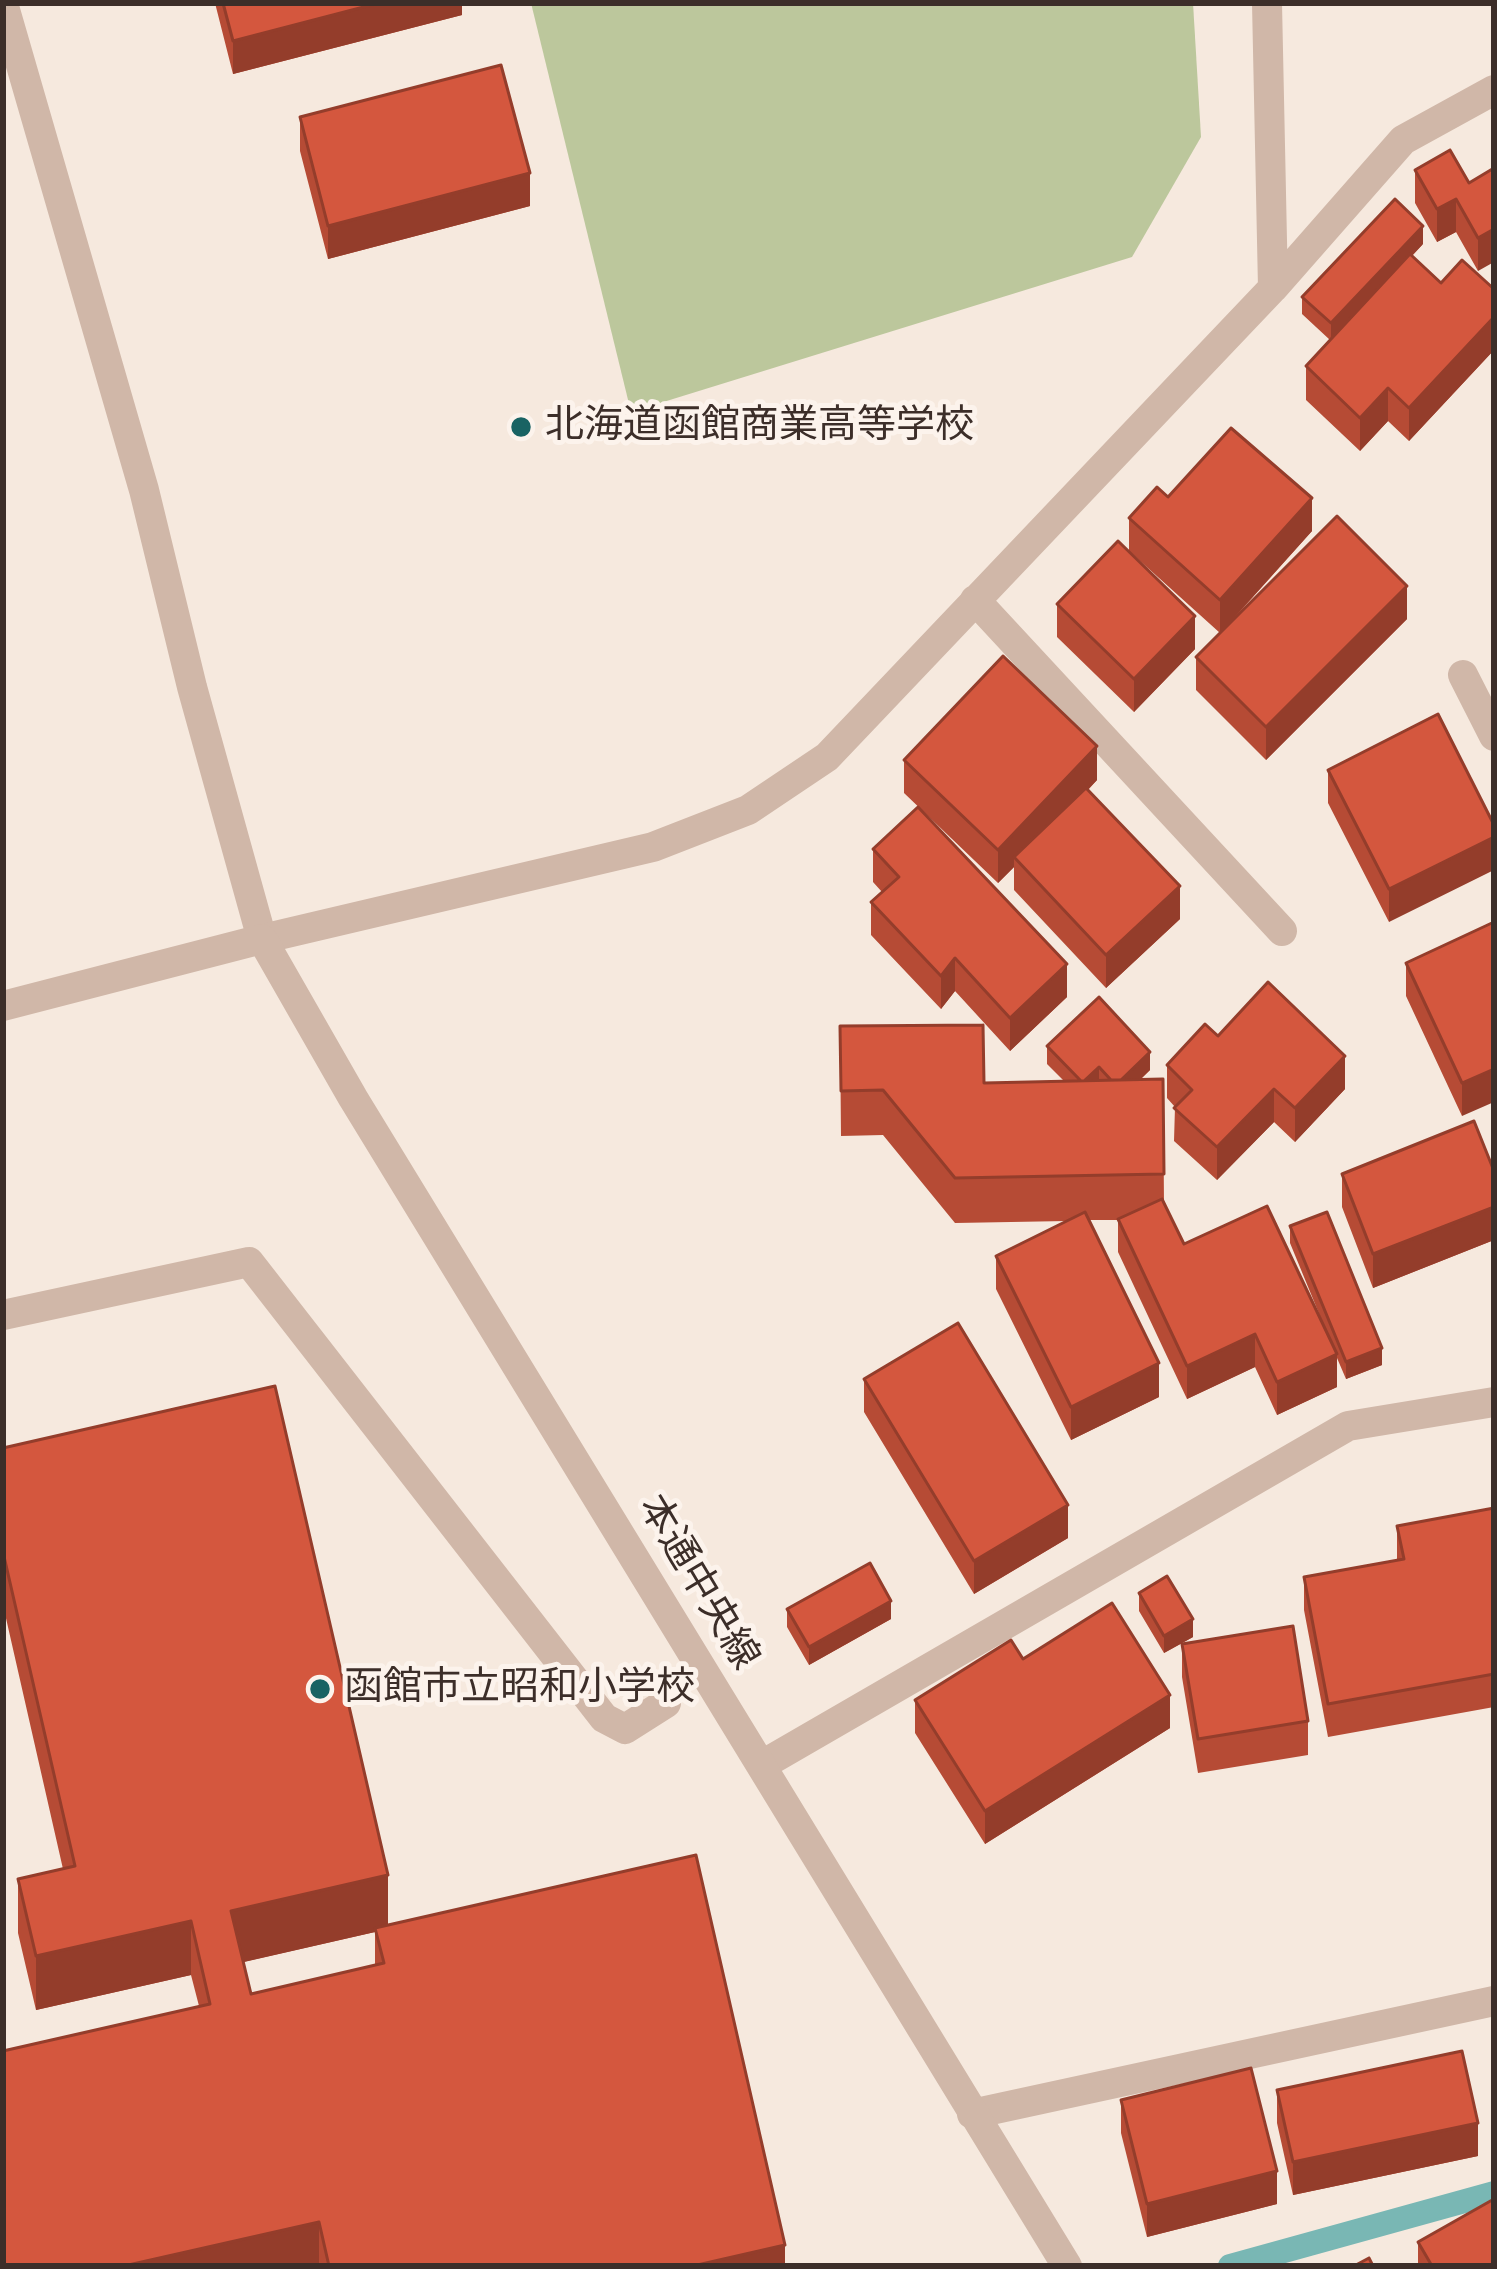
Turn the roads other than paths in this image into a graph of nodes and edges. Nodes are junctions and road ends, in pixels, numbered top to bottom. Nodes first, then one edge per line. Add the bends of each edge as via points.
1 (1267, 3) edge
2 (13, 8) edge
3 (1494, 90) edge
4 (1273, 288) junction
5 (975, 600) junction
6 (1463, 675) dead end
7 (1494, 736) edge
8 (1282, 931) dead end
9 (262, 939) junction
10 (3, 1006) edge
11 (3, 1315) edge
12 (1494, 1402) edge
13 (666, 1703) dead end
14 (761, 1765) junction
15 (1494, 2001) edge
16 (971, 2114) junction
17 (1066, 2266) edge

1 - 4 street
2 - 9 street, 本通中央線
3 - 4 street via 1402,140
4 - 5 street
5 - 8 street
5 - 9 street via 827,757 748,810 653,847
6 - 7 street
9 - 10 street
9 - 14 street, 本通中央線
11 - 13 street via 249,1262 604,1718 626,1729
12 - 14 street via 1348,1426
14 - 16 street, 本通中央線
15 - 16 street
16 - 17 street, 本通中央線

